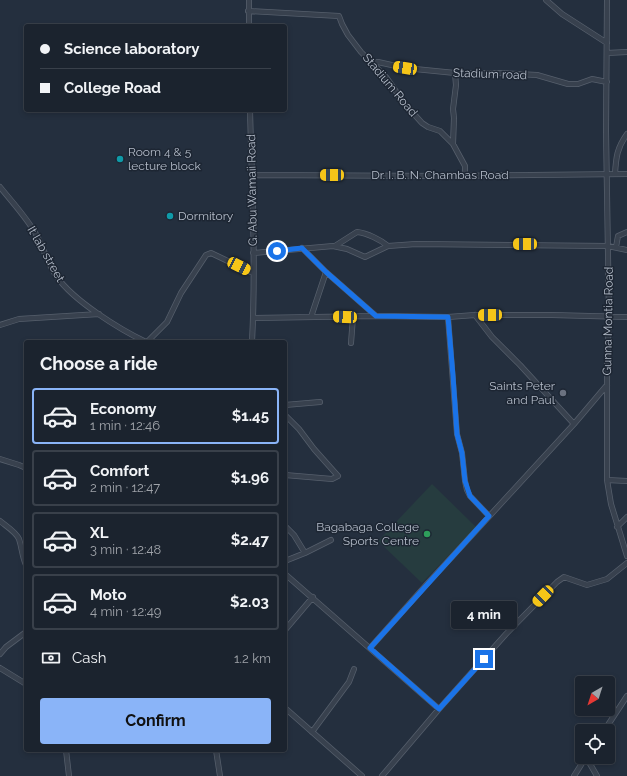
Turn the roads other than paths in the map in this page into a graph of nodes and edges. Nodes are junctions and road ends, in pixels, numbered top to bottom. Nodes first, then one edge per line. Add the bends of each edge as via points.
1 (249, 0) edge
2 (546, 0) edge
3 (607, 0) edge
4 (248, 11) junction
5 (249, 24) edge
6 (607, 43) junction
7 (627, 52) edge
8 (607, 53) junction
9 (372, 63) junction
10 (455, 72) junction
11 (607, 82) junction
12 (250, 112) edge
13 (627, 134) edge
14 (453, 144) junction
15 (607, 174) junction
16 (615, 174) junction
17 (627, 174) edge
18 (252, 175) junction
19 (465, 176) junction
20 (0, 186) edge
21 (627, 232) edge
22 (333, 246) junction
23 (388, 246) junction
24 (608, 246) junction
25 (616, 247) junction
26 (302, 248) junction
27 (627, 250) edge
28 (253, 253) junction
29 (326, 272) junction
30 (253, 273) junction
31 (99, 314) junction
32 (475, 315) junction
33 (311, 316) junction
34 (376, 316) junction
35 (353, 317) junction
36 (448, 317) junction
37 (610, 317) junction
38 (627, 317) edge
39 (253, 318) junction
40 (0, 325) edge
41 (143, 340) edge
42 (149, 340) edge
43 (252, 340) edge
44 (351, 343) dead end
45 (607, 385) junction
46 (320, 402) dead end
47 (287, 405) edge
48 (287, 417) edge
49 (574, 424) junction
50 (0, 459) edge
51 (24, 467) edge
52 (287, 475) edge
53 (607, 480) junction
54 (627, 481) edge
55 (489, 516) junction
56 (627, 517) edge
57 (0, 522) edge
58 (287, 528) edge
59 (617, 528) junction
60 (331, 540) dead end
61 (305, 553) junction
62 (627, 556) edge
63 (287, 560) edge
64 (24, 562) edge
65 (627, 563) edge
66 (287, 576) edge
67 (313, 597) junction
68 (287, 628) edge
69 (24, 634) edge
70 (370, 648) junction
71 (0, 654) edge
72 (0, 668) edge
73 (354, 669) dead end
74 (24, 683) edge
75 (627, 696) edge
76 (625, 703) edge
77 (439, 709) junction
78 (287, 710) edge
79 (609, 724) edge
80 (312, 732) junction
81 (66, 752) edge
82 (216, 752) edge
83 (582, 764) edge
84 (590, 764) edge
85 (69, 776) edge
86 (220, 776) edge
87 (362, 776) edge
88 (382, 776) edge
89 (574, 776) edge
90 (597, 776) edge

1 - 4 street
2 - 6 street via 562,14
3 - 6 street, Gunna Montia Road
4 - 5 street
4 - 9 street, Stadium Road via 338,15 348,35
6 - 8 street, Gunna Montia Road
7 - 8 street
8 - 11 street, Gunna Montia Road
9 - 10 street, Stadium road
9 - 14 street, Stadium Road via 422,123 440,131
10 - 11 street, Stadium road via 537,75 568,84 578,84 592,79
10 - 14 street
11 - 15 street, Gunna Montia Road
12 - 18 street, G. Abu Wamaii Road
13 - 16 street via 616,154
14 - 19 street via 465,166
15 - 16 street, Dr. I. B. N. Chambas Road
15 - 19 street, Dr. I. B. N. Chambas Road
15 - 24 street, Gunna Montia Road
16 - 17 street, Dr. I. B. N. Chambas Road
18 - 19 street, Dr. I. B. N. Chambas Road
18 - 28 street, G. Abu Wamaii Road
20 - 31 street, It lab street via 36,235 56,276 71,293
21 - 25 street via 618,236
22 - 23 street via 366,256
22 - 23 street via 357,232 362,232 383,241
22 - 26 street
23 - 24 street
24 - 25 street
24 - 37 street, Gunna Montia Road
25 - 27 street
26 - 28 street
26 - 29 street
28 - 30 street, G. Abu Wamaii Road
29 - 33 street
29 - 34 street
30 - 39 street, G. Abu Wamaii Road
30 - 42 street via 211,253 206,255 181,293 167,322
31 - 40 street via 19,319
31 - 41 street, It lab street
32 - 36 street
32 - 37 street
32 - 49 street via 492,337
33 - 35 street
33 - 39 street
34 - 35 street
34 - 36 street
35 - 44 street
36 - 55 street via 457,434 465,481 470,496
37 - 38 street
37 - 45 street, Gunna Montia Road
39 - 43 street, G. Abu Wamaii Road
45 - 49 street, Gunna Montia Road
45 - 53 street
46 - 47 street
48 - 52 street via 338,476 332,479
49 - 55 street, Gunna Montia Road
50 - 51 street
53 - 54 street
53 - 59 street
55 - 70 street, Gunna Montia Road
56 - 59 street
57 - 64 street via 17,535
58 - 61 street
59 - 62 street
60 - 61 street
61 - 63 street
65 - 77 street via 607,579 587,585 564,577 557,582
66 - 67 street
67 - 68 street
67 - 70 street
69 - 71 street
70 - 77 street
72 - 74 street
73 - 80 street via 349,682
75 - 76 street
76 - 79 street
77 - 88 street
78 - 80 street
80 - 87 street
81 - 85 street
82 - 86 street
83 - 89 street
84 - 90 street

